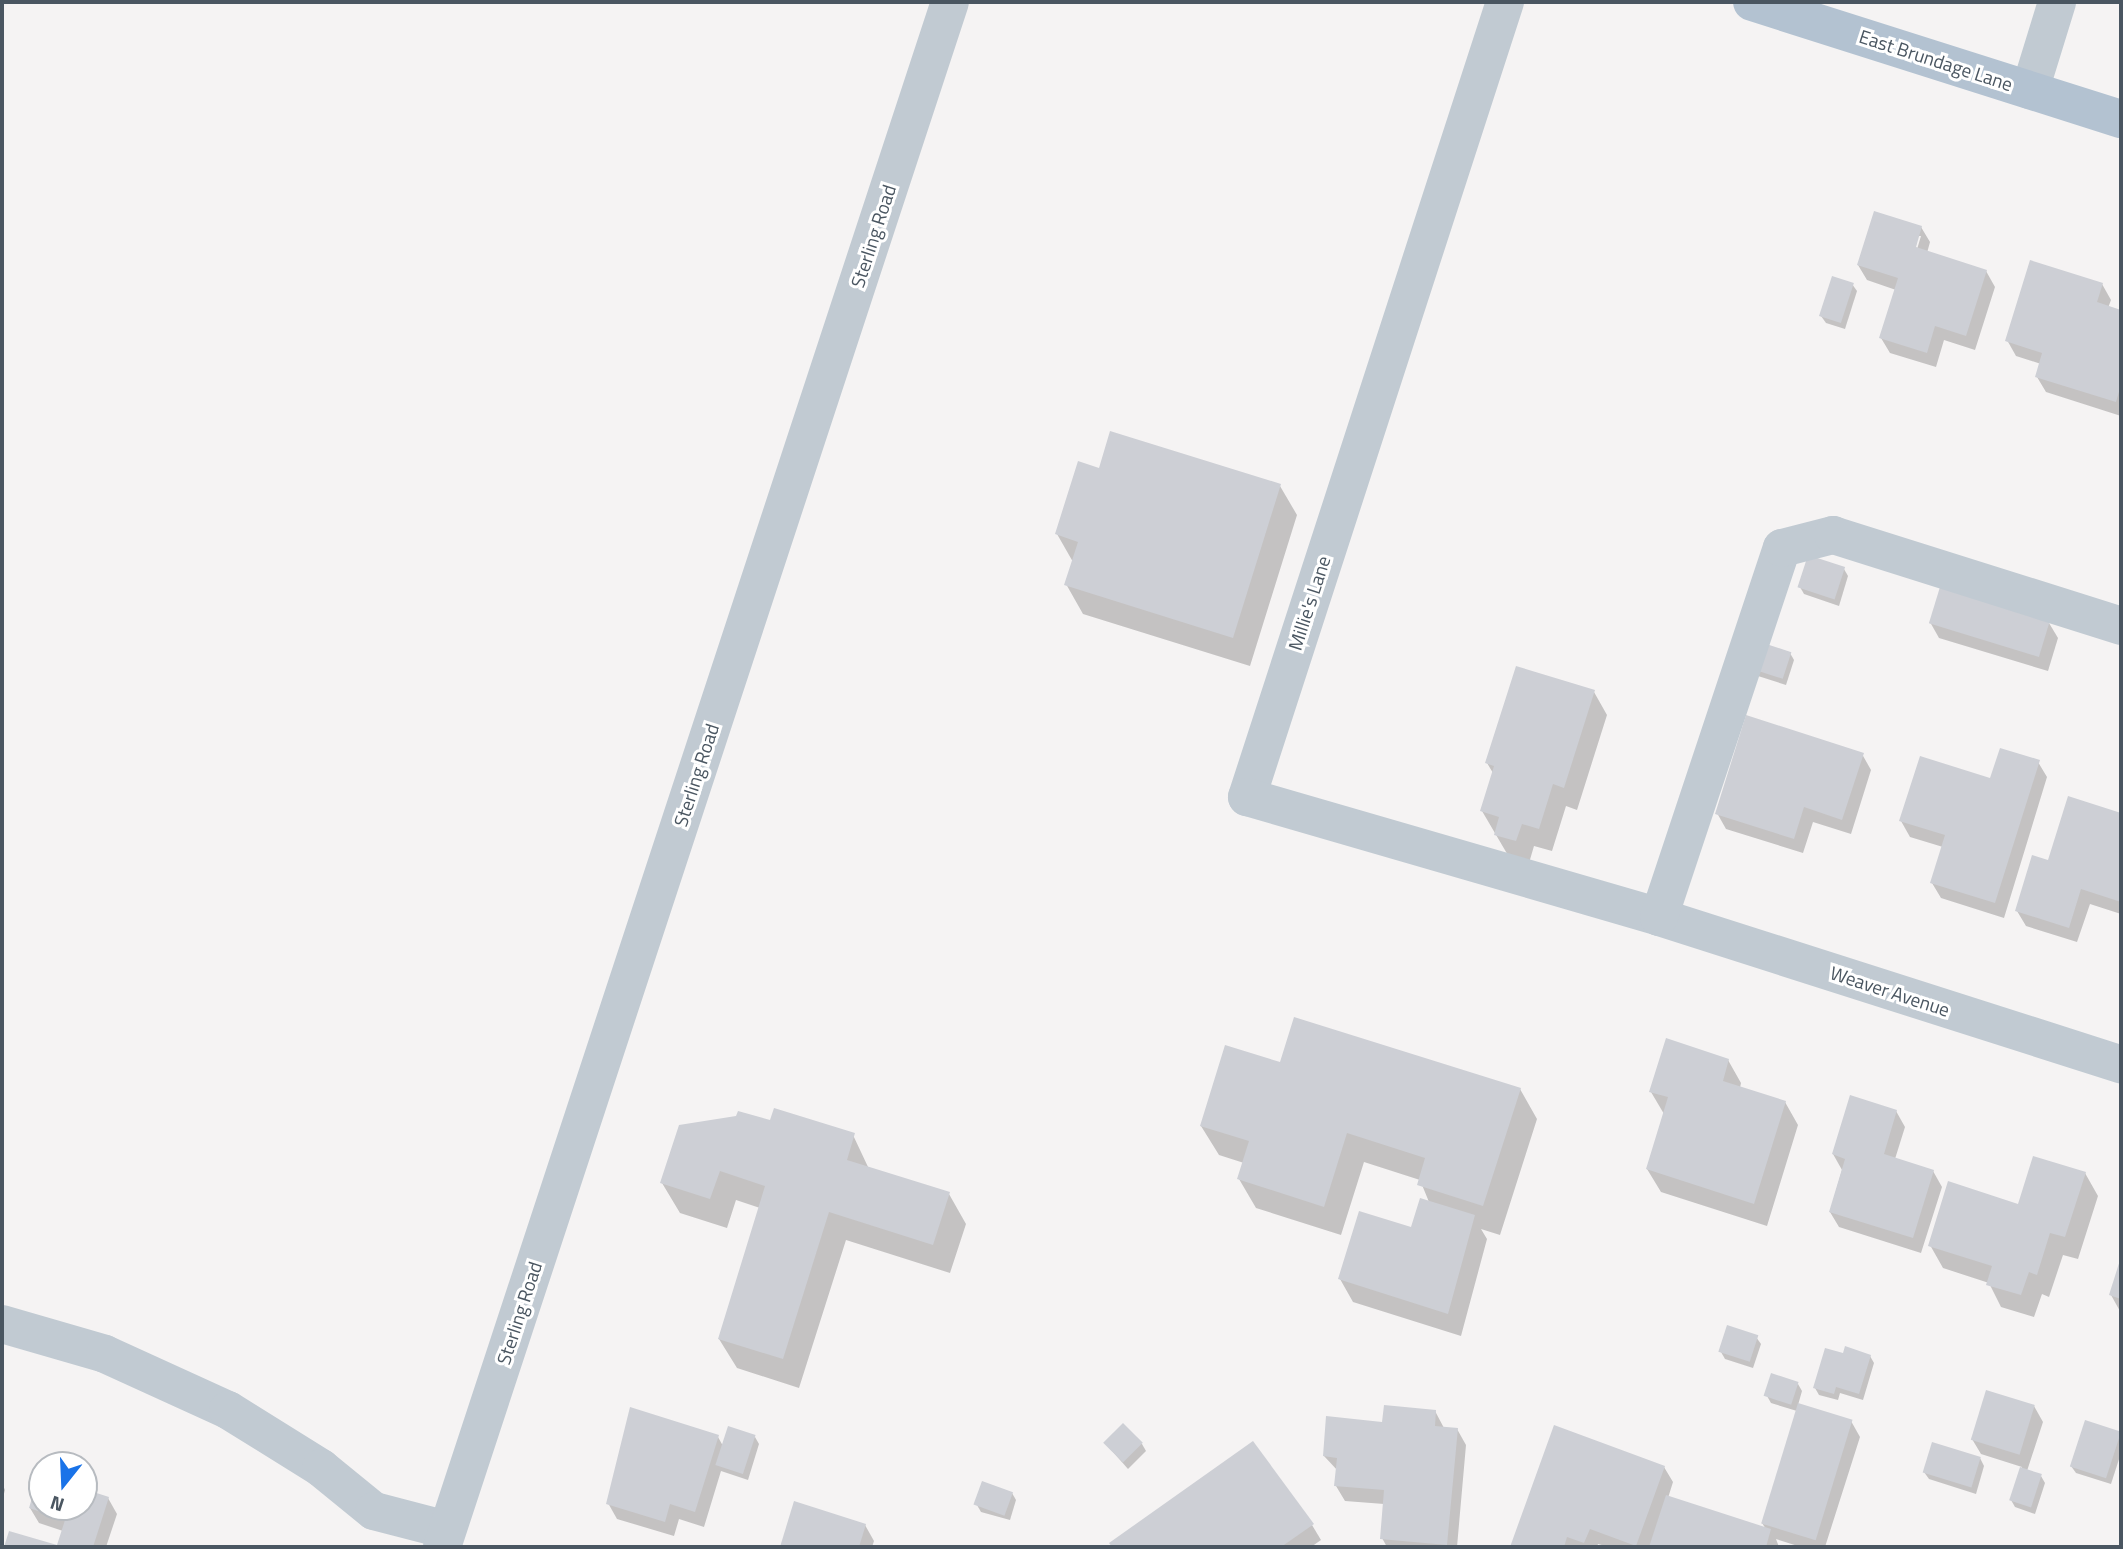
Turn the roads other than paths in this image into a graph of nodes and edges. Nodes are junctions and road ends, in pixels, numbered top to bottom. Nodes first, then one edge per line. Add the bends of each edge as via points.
1 (950, 2) edge
2 (1505, 2) edge
3 (1752, 2) edge
4 (2057, 2) edge
5 (2030, 90) junction
6 (2121, 119) edge
7 (2121, 626) edge
8 (1659, 917) junction
9 (2121, 1064) edge
10 (2, 1324) edge
11 (445, 1538) edge

1 - 11 street, Sterling Road
2 - 8 street, Millie's Lane via 1247,797
3 - 5 main road, East Brundage Lane
4 - 5 street
5 - 6 main road, East Brundage Lane
7 - 8 street via 1833,535 1782,548
8 - 9 street, Weaver Avenue
10 - 11 street via 117,1359 228,1410 321,1468 374,1511

